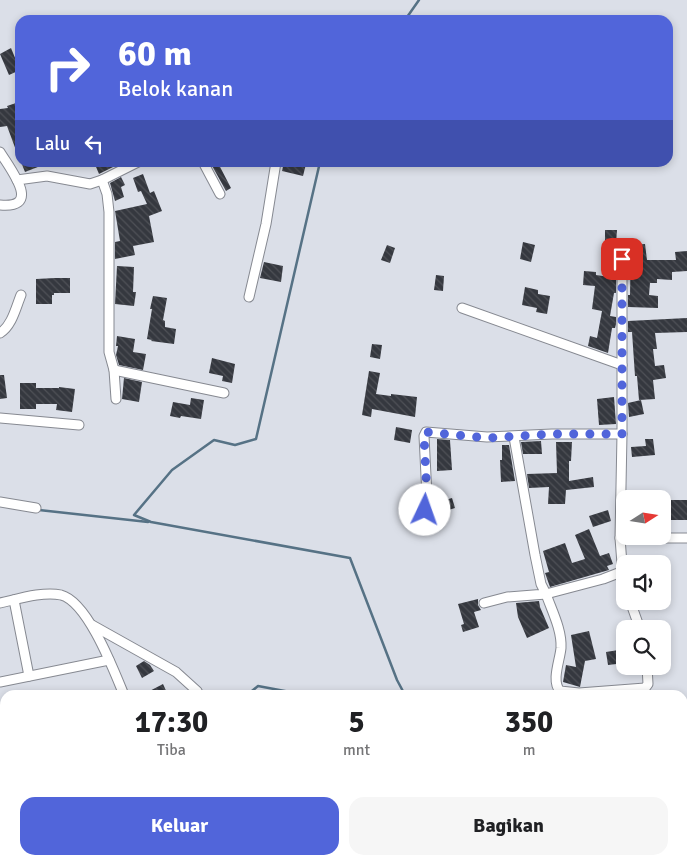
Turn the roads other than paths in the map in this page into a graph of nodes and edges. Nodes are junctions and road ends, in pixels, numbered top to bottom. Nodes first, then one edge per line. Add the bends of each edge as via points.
1 (0, 152) edge
2 (128, 167) edge
3 (205, 167) edge
4 (275, 167) edge
5 (17, 180) junction
6 (102, 180) junction
7 (220, 194) dead end
8 (0, 205) edge
9 (622, 259) dead end
10 (21, 295) dead end
11 (249, 297) dead end
12 (462, 308) dead end
13 (0, 333) edge
14 (622, 366) junction
15 (114, 370) junction
16 (224, 393) dead end
17 (116, 399) dead end
18 (0, 418) edge
19 (79, 425) dead end
20 (622, 434) junction
21 (514, 437) junction
22 (621, 490) edge
23 (0, 502) edge
24 (36, 508) dead end
25 (425, 510) dead end
26 (671, 538) edge
27 (687, 538) edge
28 (616, 574) edge
29 (546, 594) junction
30 (14, 600) junction
31 (0, 602) edge
32 (484, 603) dead end
33 (90, 624) junction
34 (109, 660) junction
35 (648, 675) edge
36 (29, 676) junction
37 (0, 682) edge
38 (122, 690) edge
39 (197, 690) edge
40 (558, 690) edge
41 (646, 690) edge

1 - 5 street
2 - 6 street
3 - 7 street
4 - 11 street
5 - 6 street via 47,176 90,184
5 - 8 street via 22,191 21,200
6 - 15 street via 110,212 109,352
9 - 14 street
10 - 13 street via 9,324
12 - 14 street
14 - 20 street
15 - 16 street
15 - 17 street
18 - 19 street
20 - 21 street
20 - 22 street
21 - 25 street via 424,433
21 - 29 street via 535,555
23 - 24 street
26 - 27 street
28 - 29 street
29 - 32 street via 507,597
29 - 40 street via 561,647 556,677
30 - 31 street
30 - 33 street via 60,595 80,608
30 - 36 street
33 - 34 street
33 - 39 street via 176,672
34 - 36 street
34 - 38 street
35 - 41 street
36 - 37 street

